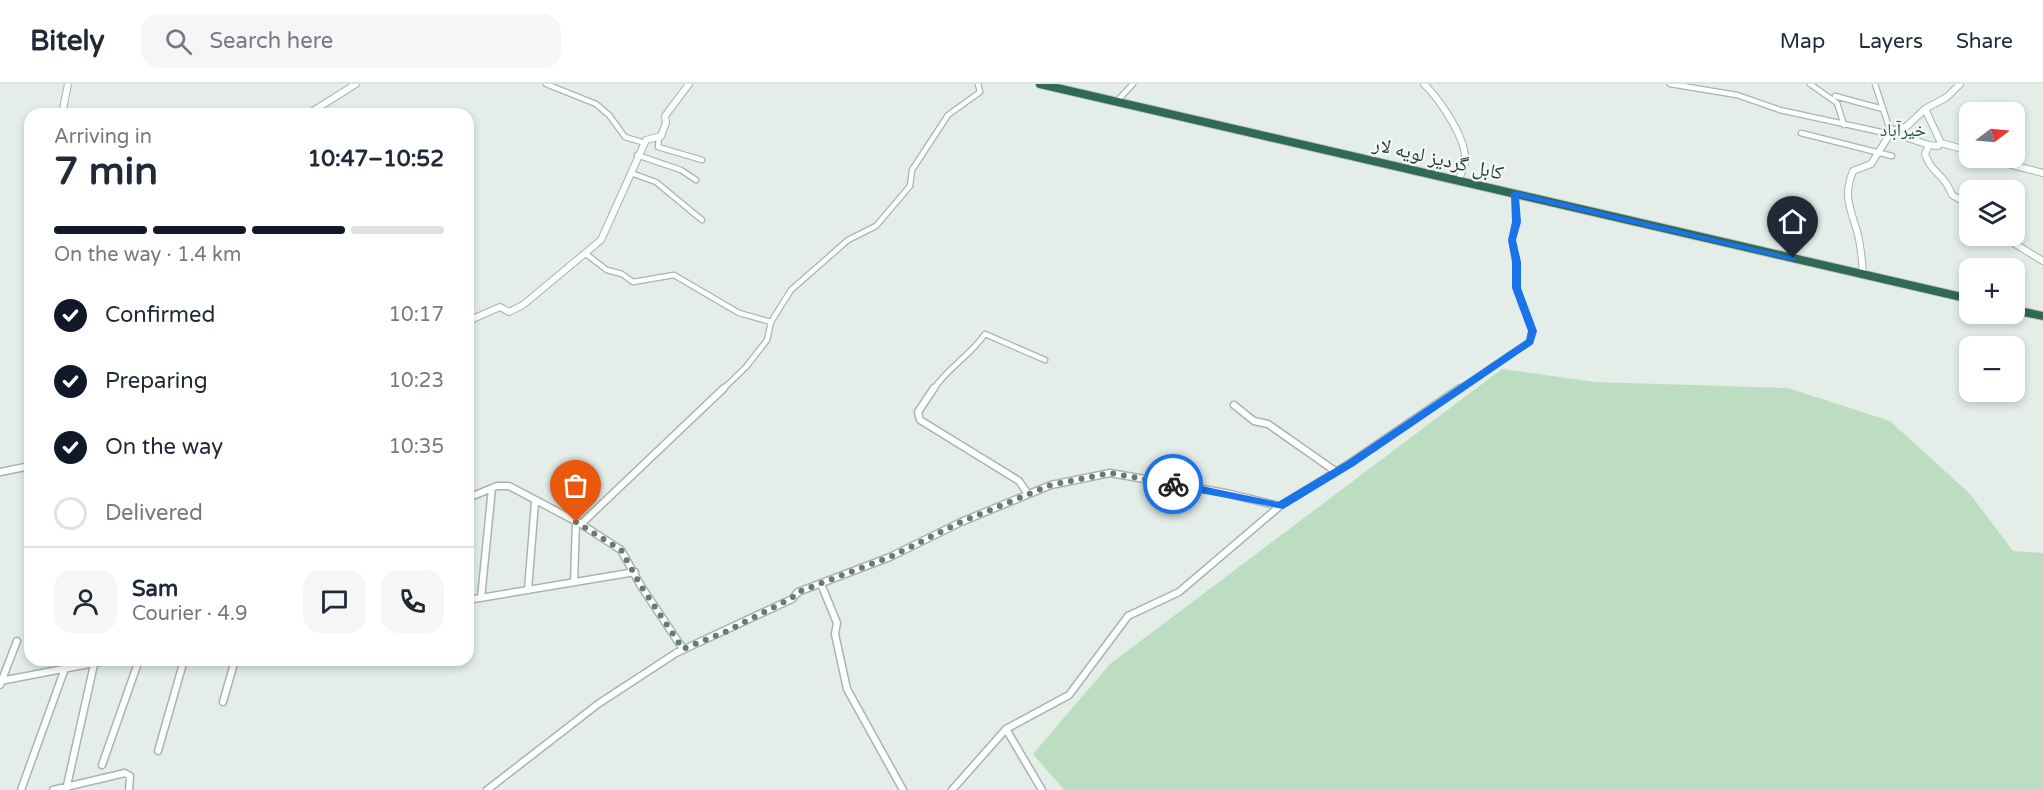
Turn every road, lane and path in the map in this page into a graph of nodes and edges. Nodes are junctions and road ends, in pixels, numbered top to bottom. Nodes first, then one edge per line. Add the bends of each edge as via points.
1 (68, 84) edge
2 (356, 84) edge
3 (546, 84) edge
4 (689, 84) edge
5 (978, 84) edge
6 (1040, 84) edge
7 (1133, 84) edge
8 (1424, 84) edge
9 (1670, 84) edge
10 (1810, 84) edge
11 (1875, 84) edge
12 (1960, 84) edge
13 (1833, 96) junction
14 (1118, 101) junction
15 (63, 108) edge
16 (318, 108) edge
17 (1883, 109) junction
18 (1925, 109) junction
19 (1844, 125) junction
20 (1894, 133) junction
21 (1801, 134) dead end
22 (659, 138) junction
23 (645, 142) junction
24 (1941, 143) junction
25 (1929, 146) junction
26 (1959, 148) edge
27 (1877, 152) junction
28 (637, 155) junction
29 (1892, 156) dead end
30 (702, 160) dead end
31 (2023, 168) edge
32 (631, 173) junction
33 (2043, 173) edge
34 (696, 180) dead end
35 (1458, 181) junction
36 (1515, 194) junction
37 (1959, 199) edge
38 (702, 220) dead end
39 (2018, 246) edge
40 (586, 254) junction
41 (2043, 261) edge
42 (1863, 274) junction
43 (1959, 296) edge
44 (2025, 312) edge
45 (2043, 316) edge
46 (474, 318) edge
47 (771, 322) junction
48 (1045, 360) dead end
49 (1234, 405) dead end
50 (24, 467) edge
51 (1335, 471) junction
52 (0, 472) edge
53 (492, 488) junction
54 (1028, 494) junction
55 (474, 496) edge
56 (535, 502) junction
57 (1280, 506) junction
58 (579, 523) junction
59 (635, 572) junction
60 (574, 582) junction
61 (821, 584) junction
62 (528, 590) junction
63 (481, 598) junction
64 (474, 599) edge
65 (17, 641) dead end
66 (683, 649) junction
67 (74, 666) edge
68 (94, 666) edge
69 (137, 666) edge
70 (182, 666) edge
71 (233, 666) edge
72 (65, 668) junction
73 (1, 682) edge
74 (223, 702) dead end
75 (1006, 729) junction
76 (158, 751) dead end
77 (102, 765) dead end
78 (66, 789) edge
79 (21, 790) edge
80 (53, 790) edge
81 (129, 790) edge
82 (487, 790) edge
83 (903, 790) edge
84 (952, 790) edge
85 (1042, 790) edge

1 - 15 street
2 - 16 street
3 - 23 street via 562,94 598,105 625,137
4 - 22 street via 665,116
5 - 47 street via 980,92 948,115 934,135 912,170 910,186 900,200 876,226 848,240 790,290
6 - 14 highway, کابل گردیز لویه لار
7 - 14 street
8 - 35 street via 1441,101 1460,144 1464,165
9 - 19 street via 1737,95
10 - 13 street
11 - 17 street
12 - 18 street via 1947,97
13 - 17 street
13 - 19 street via 1842,108
14 - 35 highway, کابل گردیز لویه لار
17 - 20 street
18 - 20 street
18 - 24 street
19 - 20 street
20 - 25 street
20 - 27 street
21 - 27 street
22 - 23 street
22 - 30 street via 658,147
23 - 28 street
24 - 25 street
24 - 26 street
25 - 37 street via 1925,154 1929,166 1946,179 1952,195
27 - 29 street
27 - 42 street via 1871,164 1853,171 1847,186 1846,200 1859,238
28 - 32 street
28 - 34 street via 681,170
31 - 33 street
32 - 38 street via 656,179 676,201 691,207
32 - 40 street via 601,240
35 - 36 highway, کابل گردیز لویه لار
36 - 42 highway, کابل گردیز لویه لار
36 - 51 street via 1512,240 1517,288 1532,331 1530,341
39 - 41 street
40 - 46 street via 523,305 509,312 500,307
40 - 47 street via 633,282 674,275 739,313
42 - 43 highway, کابل گردیز لویه لار
44 - 45 highway
47 - 58 street via 766,340 746,367
48 - 54 street via 985,334 974,350 939,380 918,412 920,420 1018,481
49 - 51 street
50 - 52 street
51 - 57 street
53 - 55 street
53 - 56 street via 509,486
53 - 63 street
54 - 57 street via 1051,485 1110,473
54 - 61 street
56 - 58 street
56 - 62 street
57 - 75 street via 1179,592 1128,616 1069,695
58 - 59 street via 621,550
58 - 60 street
59 - 60 street
59 - 66 street
60 - 62 street
61 - 66 street
61 - 83 street via 837,623 835,634 847,689
62 - 63 street
63 - 64 street
65 - 73 street
66 - 82 street via 598,704
67 - 72 street
68 - 78 street
69 - 77 street
70 - 76 street
71 - 74 street
72 - 73 street
72 - 79 street
75 - 84 street
75 - 85 street
78 - 80 street
78 - 81 street via 125,773 130,776

